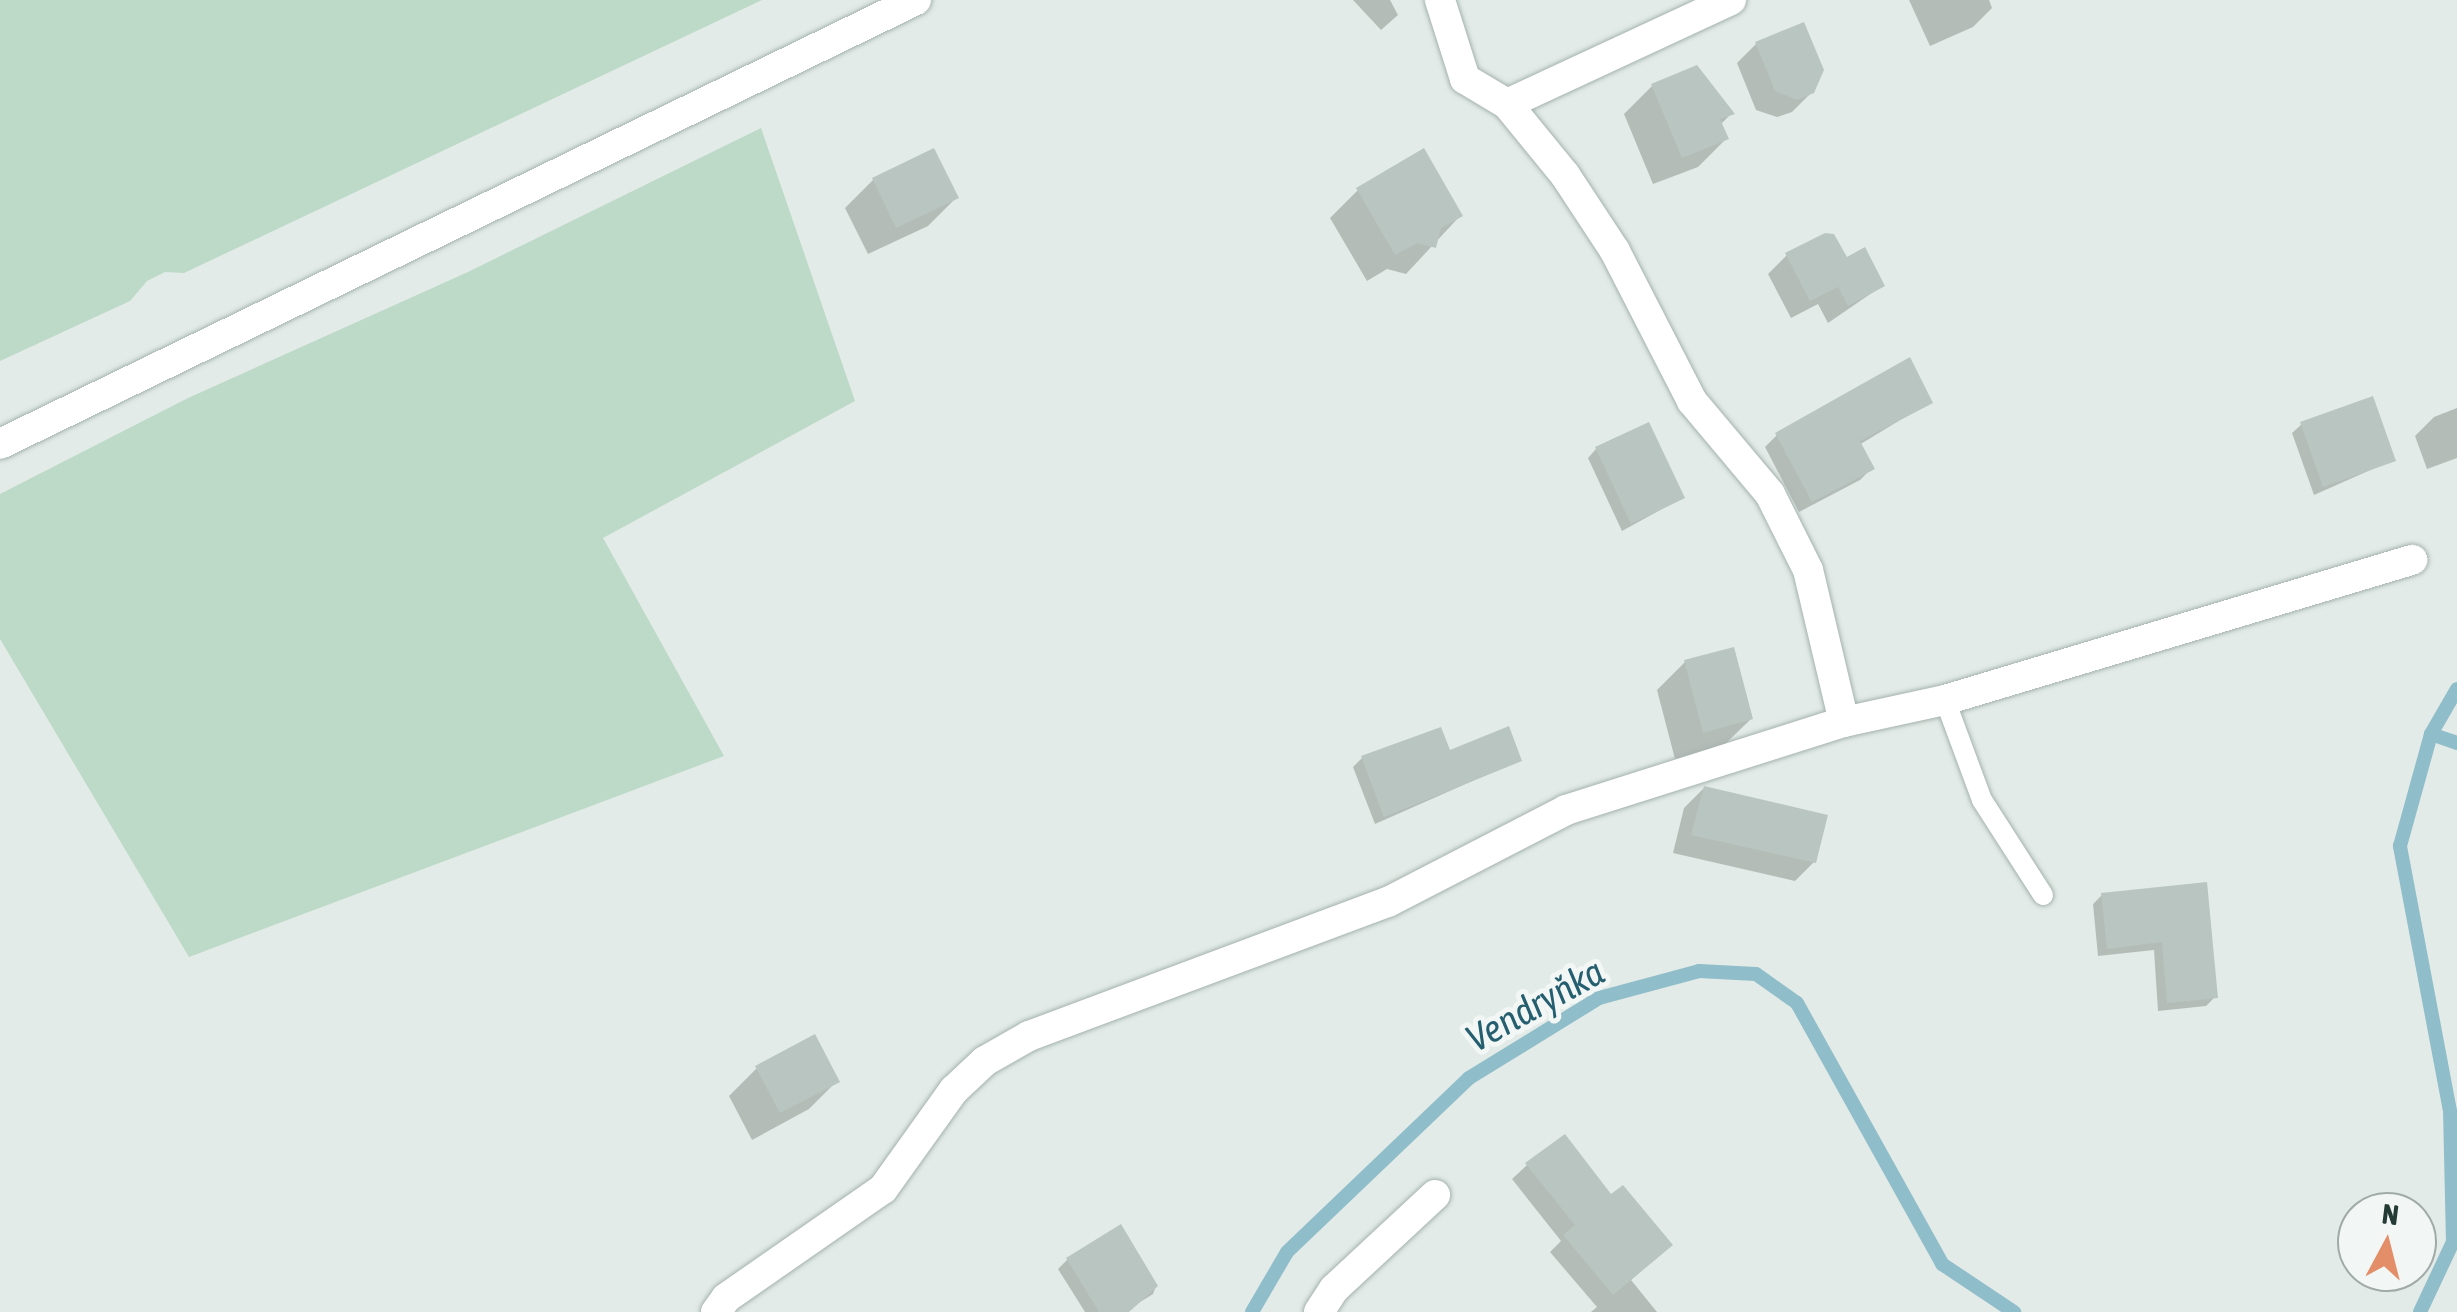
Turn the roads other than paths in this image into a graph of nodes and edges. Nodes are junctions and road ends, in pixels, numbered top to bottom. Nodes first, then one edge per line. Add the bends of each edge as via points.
1 (916, 0) edge
2 (1440, 0) edge
3 (1730, 0) edge
4 (1507, 104) junction
5 (0, 444) edge
6 (2413, 560) dead end
7 (1945, 700) junction
8 (1844, 722) junction
9 (2043, 895) dead end
10 (1435, 1194) dead end
11 (716, 1312) edge
12 (1319, 1312) edge

1 - 5 street
2 - 4 street via 1464,79
3 - 4 street
4 - 8 street via 1615,251 1692,401 1770,494 1808,570
6 - 7 street
7 - 8 street
7 - 9 lane via 1982,800
8 - 11 street via 1566,810 1388,902 1029,1036 954,1090 882,1189 726,1298
10 - 12 street via 1334,1289

